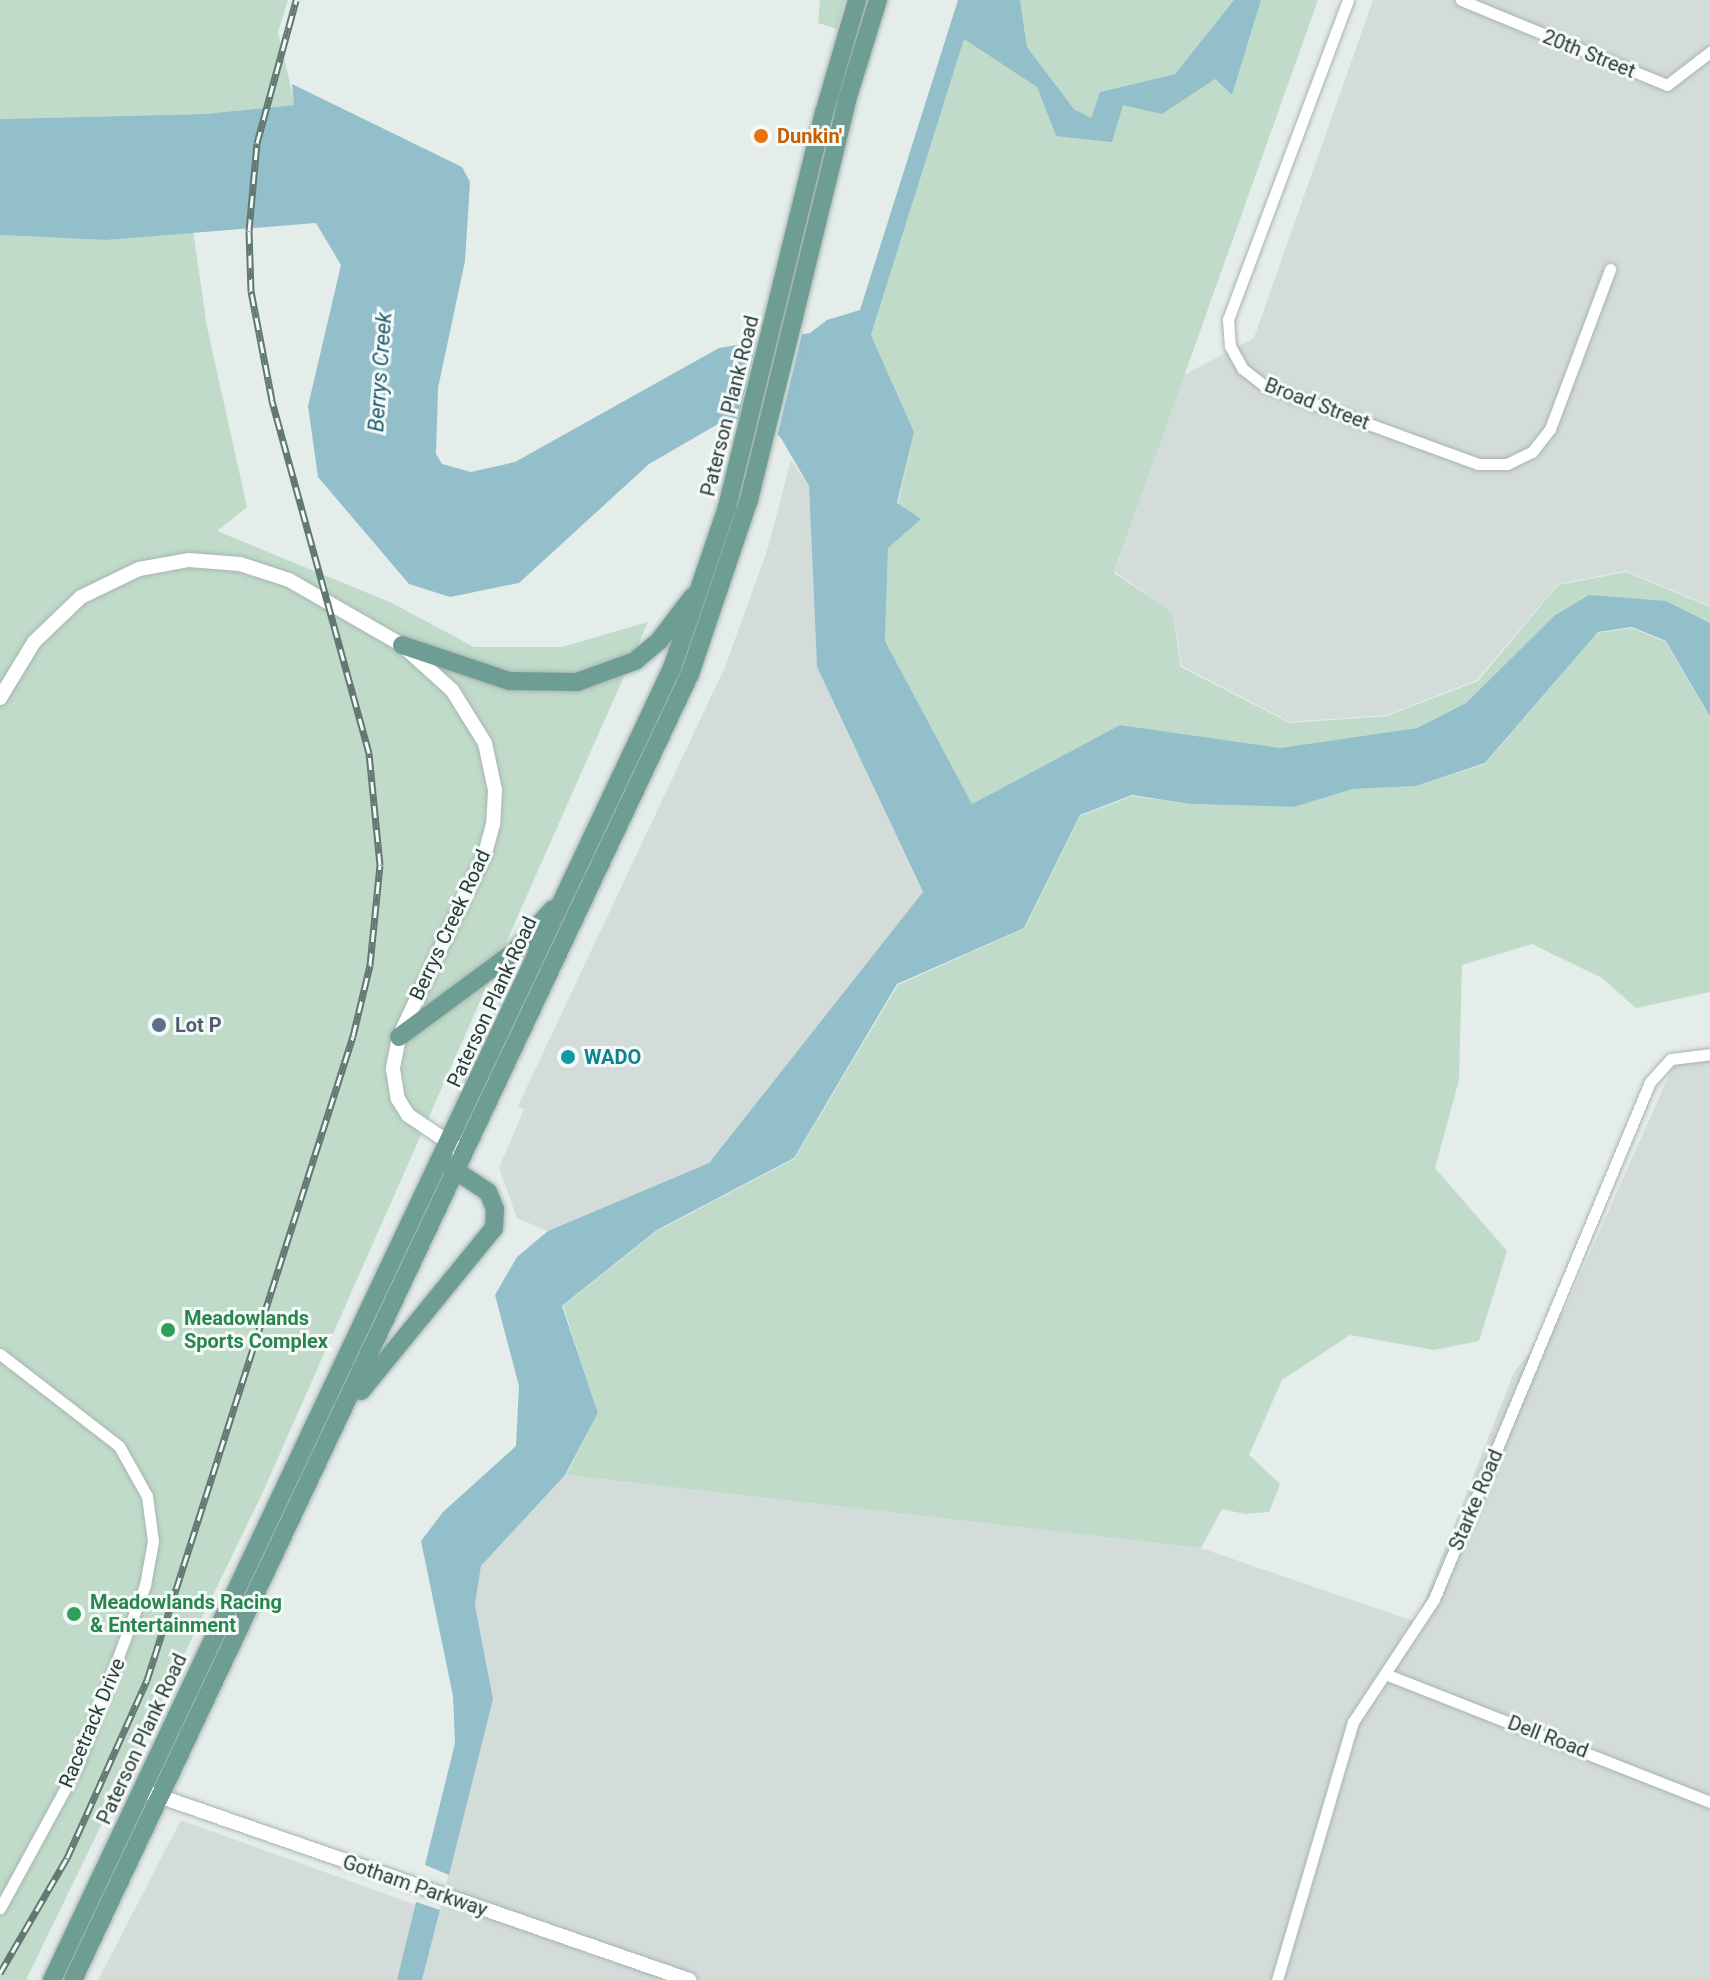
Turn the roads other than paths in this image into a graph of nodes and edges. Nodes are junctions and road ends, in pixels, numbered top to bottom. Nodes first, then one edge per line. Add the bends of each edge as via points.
1 (857, 0) edge
2 (1348, 0) edge
3 (1461, 0) edge
4 (879, 2) edge
5 (1710, 52) edge
6 (1610, 269) dead end
7 (756, 435) junction
8 (706, 577) junction
9 (402, 645) junction
10 (0, 698) edge
11 (570, 888) junction
12 (399, 1037) junction
13 (1710, 1054) edge
14 (458, 1148) junction
15 (449, 1166) junction
16 (0, 1354) edge
17 (341, 1415) junction
18 (1385, 1674) junction
19 (151, 1794) junction
20 (1710, 1802) edge
21 (0, 1908) edge
22 (52, 1980) edge
23 (73, 1980) edge
24 (689, 1980) edge
25 (1277, 1980) edge

1 - 7 main road, Paterson Plank Road via 773,322
2 - 6 street, Broad Street via 1228,319 1230,346 1243,369 1265,386 1464,459 1507,464 1532,452 1550,429
3 - 5 street, 20th Street via 1667,85
4 - 7 main road, Paterson Plank Road via 844,112 792,326
7 - 8 main road, Paterson Plank Road
7 - 14 main road, Paterson Plank Road via 729,567 685,685
8 - 9 main road via 651,648 590,680 509,681
8 - 11 main road, Paterson Plank Road via 653,713
9 - 10 street, Berrys Creek Road via 273,572 223,561 172,562 123,575 68,607 34,642
9 - 12 street, Berrys Creek Road via 473,717 490,759 496,805 485,854
11 - 12 main road via 521,946
11 - 14 main road, Paterson Plank Road
12 - 14 street, Berrys Creek Road via 393,1069 398,1099 415,1122
13 - 18 street, Starke Road via 1671,1059 1650,1082 1434,1599
14 - 15 main road, Paterson Plank Road
15 - 17 main road, Paterson Plank Road
15 - 17 main road via 492,1200 491,1235
15 - 19 main road, Paterson Plank Road
16 - 21 street, Racetrack Drive via 119,1446 147,1496 153,1541 145,1585 77,1767
17 - 19 main road, Paterson Plank Road
18 - 20 street, Dell Road
18 - 25 street, Starke Road via 1353,1722
19 - 22 main road, Paterson Plank Road
19 - 23 main road, Paterson Plank Road
19 - 24 street, Gotham Parkway

